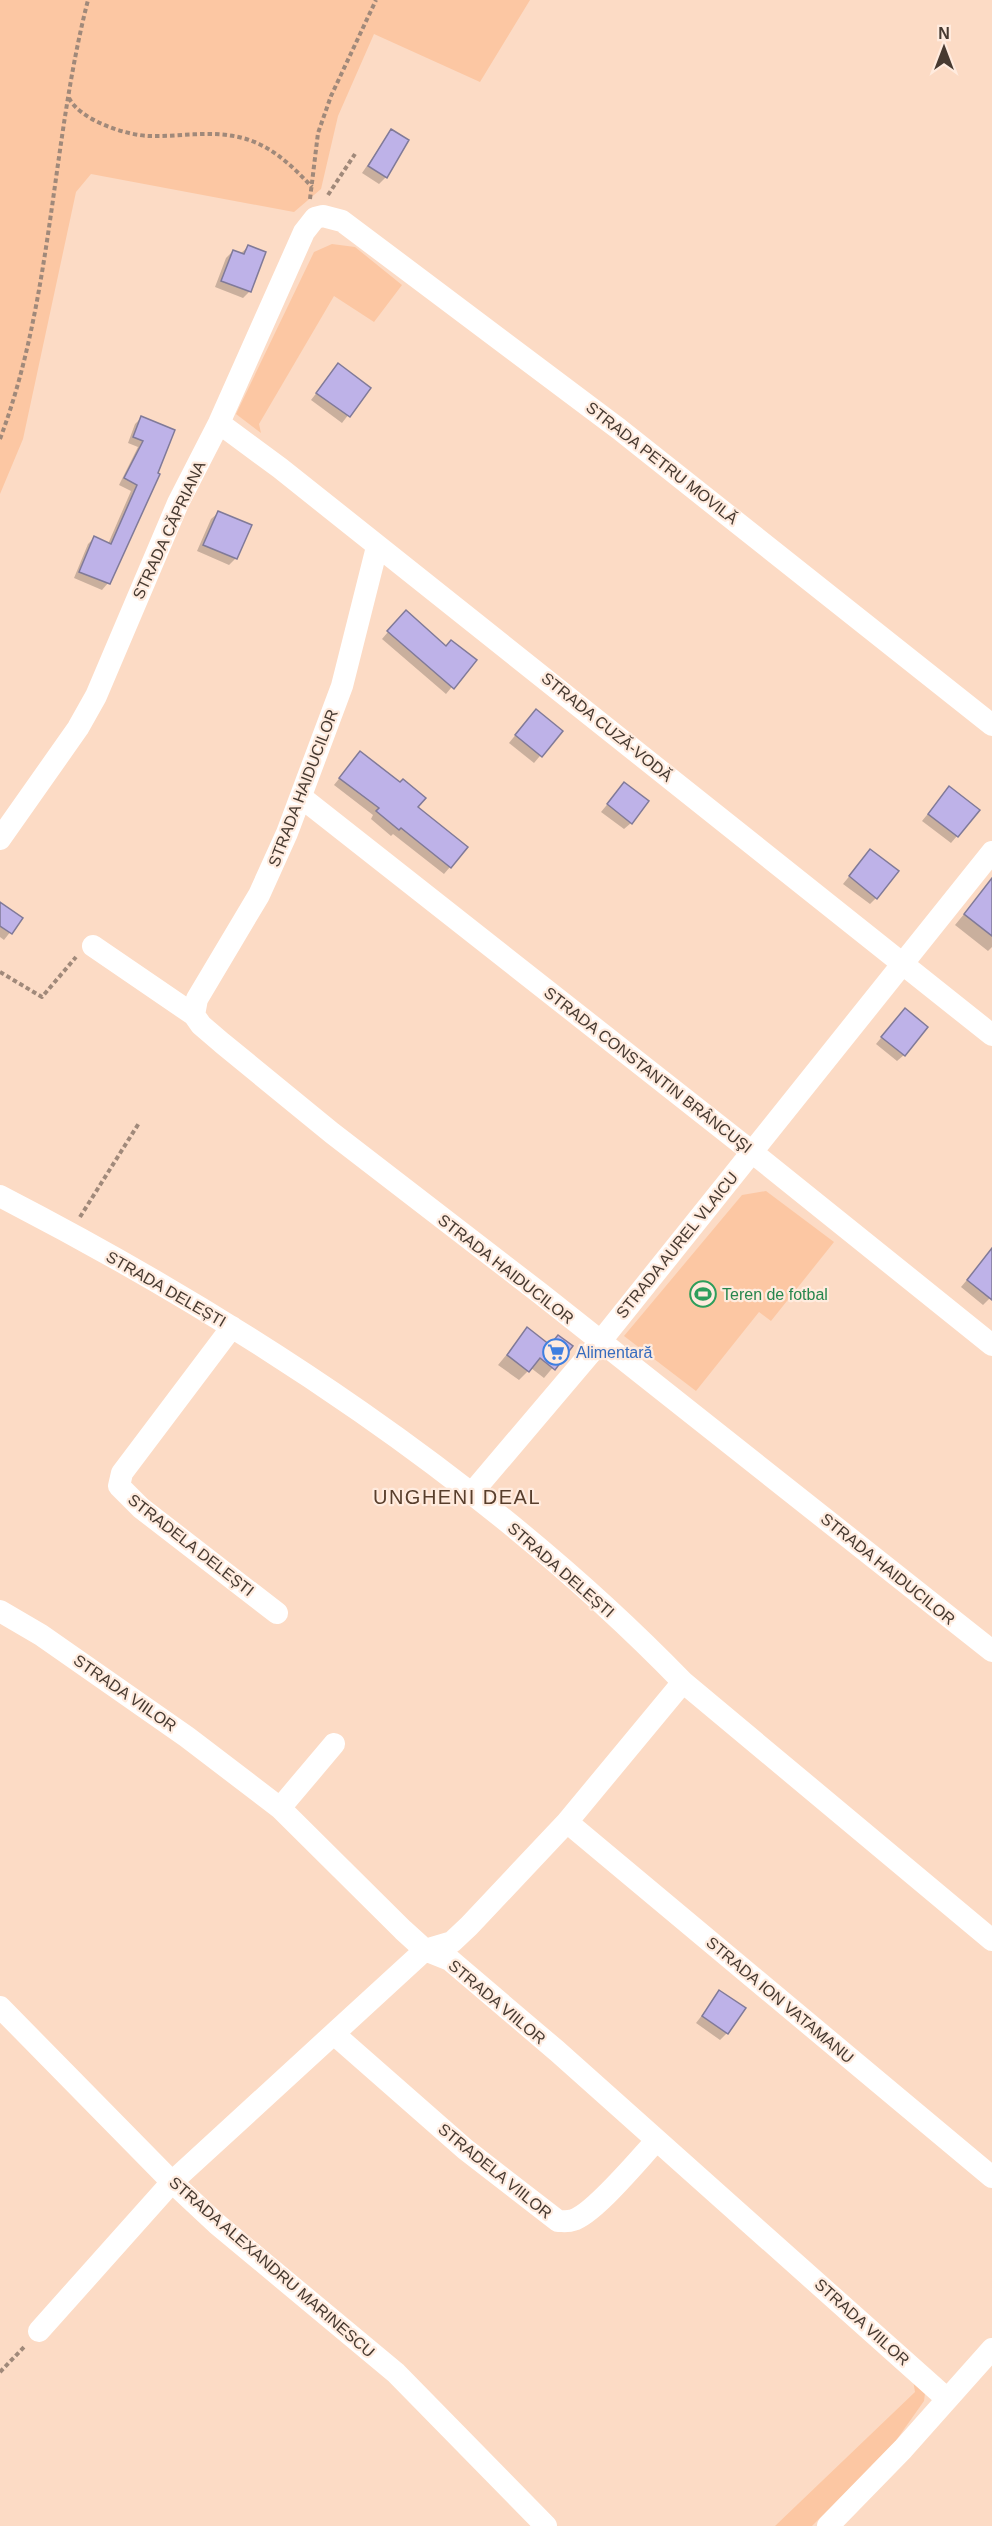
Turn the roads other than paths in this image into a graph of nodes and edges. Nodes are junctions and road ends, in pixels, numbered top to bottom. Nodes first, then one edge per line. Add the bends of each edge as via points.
1 (323, 216) joint
2 (219, 423) junction
3 (377, 547) junction
4 (992, 724) edge
5 (301, 797) junction
6 (0, 839) edge
7 (992, 852) edge
8 (93, 946) road end
9 (903, 963) junction
10 (194, 1015) junction
11 (992, 1035) edge
12 (752, 1152) junction
13 (0, 1196) edge
14 (232, 1327) junction
15 (600, 1342) junction
16 (992, 1345) edge
17 (471, 1494) junction
18 (0, 1611) edge
19 (277, 1612) dead end
20 (992, 1651) edge
21 (682, 1682) junction
22 (334, 1744) dead end
23 (280, 1808) junction
24 (567, 1822) junction
25 (992, 1940) edge
26 (425, 1950) junction
27 (0, 2007) edge
28 (334, 2034) junction
29 (656, 2141) junction
30 (992, 2177) edge
31 (172, 2182) junction
32 (39, 2331) road end
33 (992, 2349) edge
34 (946, 2398) junction
35 (546, 2526) edge
36 (828, 2526) edge

1 - 2 street, STRADA CĂPRIANA via 315,218 304,232
1 - 4 street, STRADA PETRU MOVILĂ via 342,221 442,293
2 - 3 street, STRADA CUZĂ-VODĂ
2 - 6 street, STRADA CĂPRIANA via 178,503 96,696
3 - 5 street, STRADA HAIDUCILOR via 344,677
3 - 9 street, STRADA CUZĂ-VODĂ
5 - 10 street, STRADA HAIDUCILOR via 260,895 197,999
5 - 12 street, STRADA CONSTANTIN BRÂNCUŞI
7 - 9 street, STRADA AUREL VLAICU
8 - 10 street, STRADA HAIDUCILOR
9 - 11 street, STRADA CUZĂ-VODĂ
9 - 12 street, STRADA AUREL VLAICU
10 - 15 street, STRADA HAIDUCILOR via 222,1043 332,1133
12 - 15 street, STRADA AUREL VLAICU
12 - 16 street, STRADA CONSTANTIN BRÂNCUŞI
13 - 14 street, STRADA DELEȘTI via 164,1285
14 - 17 street, STRADA DELEȘTI
14 - 19 street, STRADELA DELEȘTI via 122,1473 120,1486 148,1514
15 - 17 street, STRADA AUREL VLAICU
15 - 20 street, STRADA HAIDUCILOR
17 - 21 street, STRADA DELEȘTI via 573,1579
18 - 23 street, STRADA VIILOR via 41,1635 187,1737
21 - 24 street
21 - 25 street, STRADA DELEȘTI
22 - 23 street
23 - 26 street, STRADA VIILOR
24 - 26 street via 452,1942
24 - 30 street, STRADA ION VATAMANU
26 - 28 street
26 - 29 street, STRADA VIILOR via 450,1960
27 - 31 street, STRADA ALEXANDRU MARINESCU
28 - 29 street, STRADELA VIILOR via 465,2149 558,2221 572,2221 586,2212
28 - 31 street
29 - 34 street, STRADA VIILOR
31 - 32 street
31 - 35 street, STRADA ALEXANDRU MARINESCU via 396,2373
33 - 34 street
34 - 36 street

